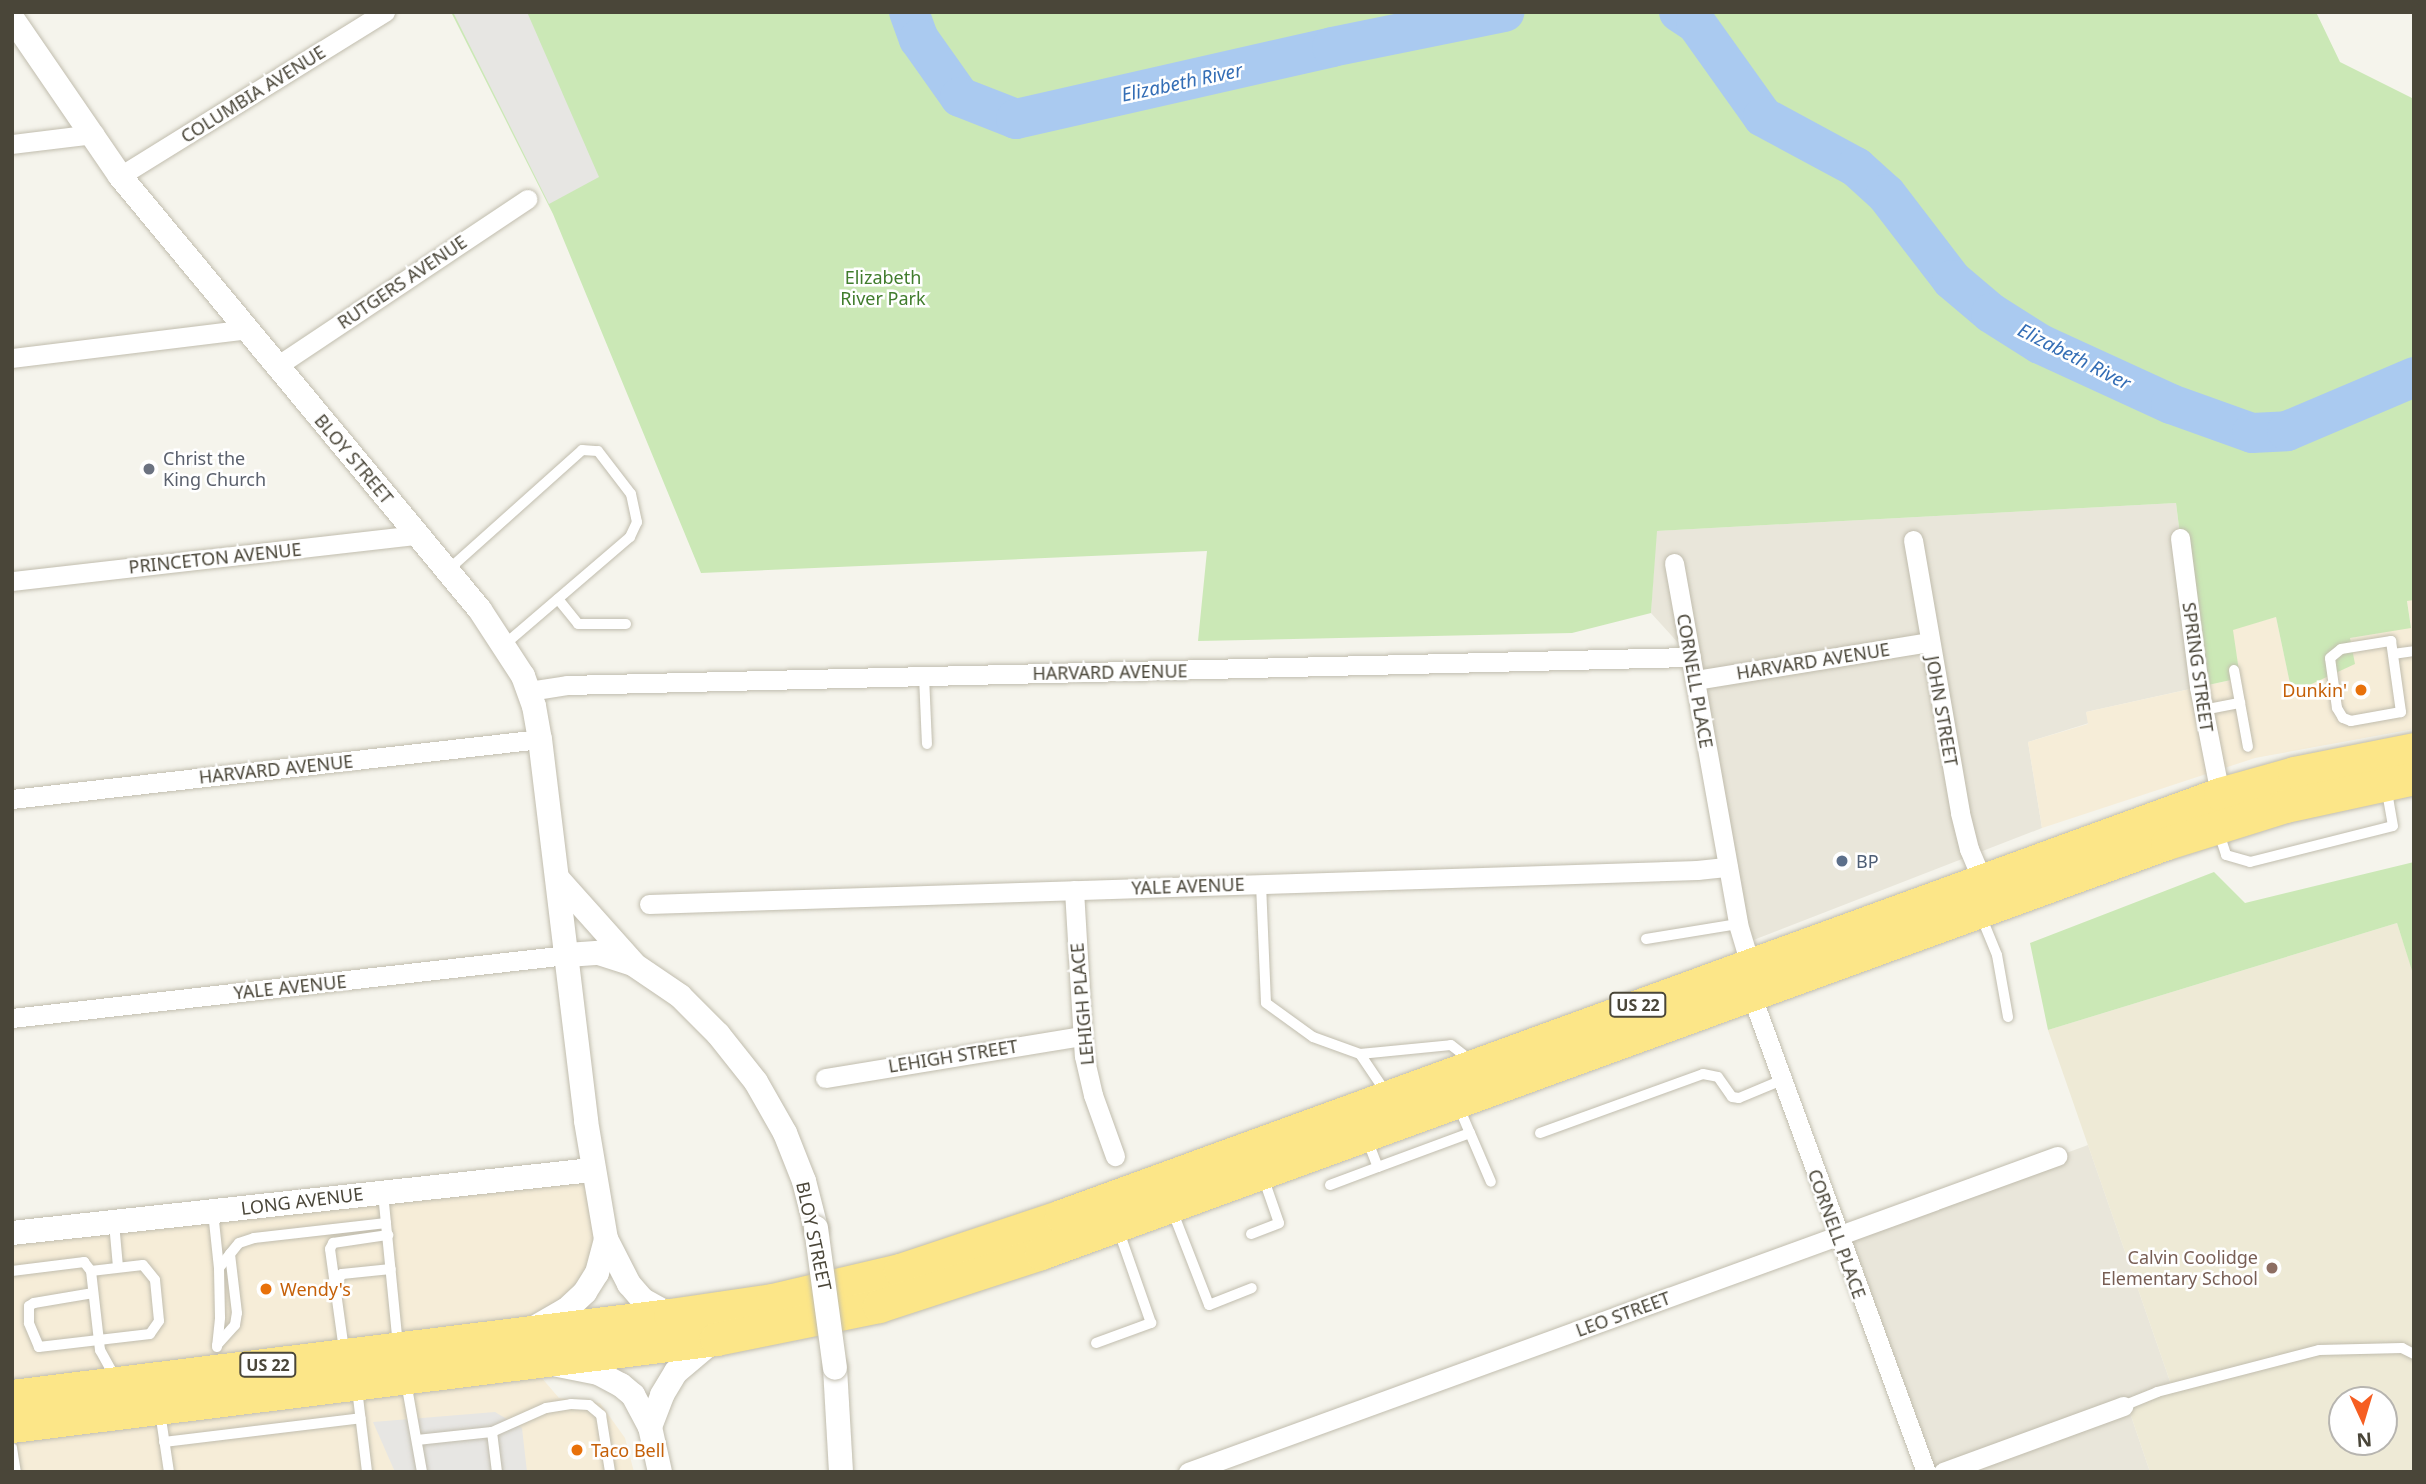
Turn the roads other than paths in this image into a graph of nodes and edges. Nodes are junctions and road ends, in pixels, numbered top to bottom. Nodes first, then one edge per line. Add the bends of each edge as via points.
1 (385, 12) edge
2 (12, 18) edge
3 (94, 134) junction
4 (12, 144) edge
5 (120, 176) junction
6 (527, 199) dead end
7 (247, 329) junction
8 (12, 358) edge
9 (277, 366) junction
10 (418, 535) junction
11 (2180, 538) dead end
12 (1913, 540) dead end
13 (1674, 563) dead end
14 (448, 570) junction
15 (12, 581) edge
16 (558, 598) junction
17 (626, 624) dead end
18 (1930, 642) junction
19 (504, 644) junction
20 (2414, 651) edge
21 (2393, 654) junction
22 (1691, 657) junction
23 (2234, 670) dead end
24 (924, 676) junction
25 (1695, 680) junction
26 (530, 691) junction
27 (2240, 703) junction
28 (2203, 710) junction
29 (540, 740) junction
30 (927, 744) dead end
31 (2248, 747) dead end
32 (2414, 749) edge
33 (2400, 781) edge
34 (12, 799) edge
35 (2218, 810) junction
36 (1728, 867) junction
37 (558, 879) junction
38 (1261, 884) junction
39 (1074, 890) junction
40 (1980, 896) junction
41 (649, 904) dead end
42 (1738, 924) junction
43 (1646, 939) dead end
44 (567, 955) junction
45 (633, 964) junction
46 (1750, 979) junction
47 (2008, 1017) dead end
48 (12, 1018) edge
49 (1081, 1036) junction
50 (1360, 1054) junction
51 (1475, 1064) junction
52 (825, 1078) dead end
53 (1782, 1080) junction
54 (1388, 1096) junction
55 (1457, 1102) junction
56 (1470, 1133) junction
57 (1540, 1133) dead end
58 (1366, 1135) junction
59 (1115, 1156) dead end
60 (2057, 1156) dead end
61 (1378, 1167) junction
62 (592, 1170) junction
63 (1261, 1173) junction
64 (1490, 1182) dead end
65 (1330, 1185) dead end
66 (383, 1191) junction
67 (1170, 1206) junction
68 (212, 1211) junction
69 (114, 1222) junction
70 (386, 1223) junction
71 (1116, 1226) junction
72 (12, 1233) edge
73 (1251, 1234) dead end
74 (388, 1236) junction
75 (1838, 1237) junction
76 (606, 1239) junction
77 (230, 1254) junction
78 (118, 1268) junction
79 (219, 1268) junction
80 (391, 1269) junction
81 (12, 1271) edge
82 (91, 1271) junction
83 (335, 1285) junction
84 (1252, 1288) dead end
85 (93, 1293) junction
86 (670, 1315) junction
87 (716, 1339) junction
88 (99, 1342) junction
89 (1096, 1343) dead end
90 (527, 1348) junction
91 (2414, 1354) edge
92 (216, 1358) junction
93 (402, 1363) junction
94 (350, 1370) junction
95 (118, 1383) junction
96 (12, 1396) edge
97 (2123, 1406) joint
98 (159, 1408) junction
99 (360, 1418) junction
100 (12, 1426) edge
101 (650, 1427) junction
102 (492, 1432) junction
103 (416, 1440) junction
104 (164, 1442) junction
105 (12, 1448) edge
106 (16, 1472) edge
107 (169, 1472) edge
108 (367, 1472) edge
109 (422, 1472) edge
110 (496, 1472) edge
111 (610, 1472) edge
112 (660, 1472) edge
113 (841, 1472) edge
114 (1188, 1472) edge
115 (1926, 1472) edge
116 (1943, 1472) edge

1 - 5 street, COLUMBIA AVENUE
2 - 3 street, BLOY STREET
3 - 4 street
3 - 5 street, BLOY STREET
5 - 7 street, BLOY STREET
6 - 9 street, RUTGERS AVENUE
7 - 8 street
7 - 9 street, BLOY STREET
9 - 10 street, BLOY STREET
10 - 14 street, BLOY STREET
10 - 15 street, PRINCETON AVENUE
11 - 28 street, SPRING STREET
12 - 18 street, JOHN STREET
13 - 22 street, CORNELL PLACE
14 - 16 lane via 582,450 598,451 631,494 638,522 631,537
14 - 19 street, BLOY STREET
16 - 17 lane via 578,624
16 - 19 lane
18 - 25 street, HARVARD AVENUE
18 - 40 street, JOHN STREET
19 - 26 street, BLOY STREET
20 - 21 lane
21 - 21 lane via 2391,641 2341,649 2330,658 2332,685 2343,718 2351,721 2401,712
22 - 24 street, HARVARD AVENUE
22 - 25 street, CORNELL PLACE
23 - 27 lane
24 - 26 street, HARVARD AVENUE via 567,685
24 - 30 lane
25 - 36 street, CORNELL PLACE
26 - 29 street, BLOY STREET
27 - 28 lane
27 - 31 lane
28 - 35 street, SPRING STREET
29 - 34 street, HARVARD AVENUE
29 - 37 street, BLOY STREET
32 - 35 highway, US 22 via 2294,773
33 - 35 highway, US 22 via 2285,806
33 - 35 lane via 2393,826 2250,862 2226,855
35 - 40 highway, US 22
36 - 38 street, YALE AVENUE
36 - 42 street, CORNELL PLACE
37 - 44 street, BLOY STREET
37 - 45 street
38 - 39 street, YALE AVENUE
38 - 50 lane via 1266,1003 1313,1037
39 - 41 street, YALE AVENUE
39 - 49 street, LEHIGH PLACE
40 - 46 highway, US 22
40 - 47 lane
42 - 43 lane
42 - 46 street, CORNELL PLACE
44 - 45 street, BLOY STREET via 598,953
44 - 48 street, YALE AVENUE
44 - 62 street, BLOY STREET
45 - 113 street, BLOY STREET, bridge via 680,996 718,1034 756,1083 790,1144 816,1228 835,1368
46 - 51 highway, US 22
46 - 53 street, CORNELL PLACE
46 - 55 highway, US 22
49 - 52 street, LEHIGH STREET
49 - 59 street, LEHIGH PLACE via 1093,1095
50 - 51 lane via 1451,1045
50 - 54 lane
51 - 54 highway, US 22
53 - 57 lane via 1739,1098 1732,1097 1718,1077 1703,1074
53 - 75 street, CORNELL PLACE
54 - 86 highway, US 22 via 931,1261 783,1297
55 - 56 lane
55 - 58 highway, US 22
56 - 61 lane
56 - 64 lane
58 - 61 lane
58 - 63 highway, US 22
60 - 75 street, LEO STREET
61 - 65 lane
62 - 66 street, LONG AVENUE
62 - 76 street, BLOY STREET
63 - 67 highway, US 22
63 - 73 lane via 1279,1223
66 - 68 street, LONG AVENUE
66 - 70 lane
67 - 71 highway, US 22
67 - 84 lane via 1209,1305
68 - 69 street, LONG AVENUE
68 - 79 lane
69 - 72 street, LONG AVENUE
69 - 78 lane
70 - 74 lane
70 - 77 lane via 254,1238 239,1243
71 - 87 highway, US 22 via 920,1295
71 - 89 lane via 1151,1323
74 - 80 lane
74 - 83 lane via 333,1243
75 - 114 street, LEO STREET
75 - 115 street, CORNELL PLACE
76 - 86 street, BLOY STREET via 629,1284 643,1300
76 - 90 street, BLOY STREET via 597,1273 585,1292
77 - 79 lane
77 - 92 lane via 237,1313
78 - 82 lane
78 - 88 lane via 143,1265 155,1280 159,1321 150,1334
79 - 92 lane
80 - 83 lane via 342,1274
80 - 93 lane
81 - 82 lane via 84,1262
82 - 85 lane
83 - 94 lane
85 - 88 lane
85 - 88 lane via 34,1303 27,1311 39,1347
86 - 90 highway, US 22
87 - 90 highway, US 22
87 - 101 street via 676,1371
88 - 95 lane
90 - 93 highway, US 22
90 - 101 street via 611,1378 633,1395
91 - 97 lane via 2402,1348 2319,1350 2157,1392
92 - 94 highway, US 22
92 - 95 highway, US 22
93 - 94 highway, US 22
93 - 103 lane
94 - 98 highway, US 22
94 - 99 lane
95 - 96 highway, US 22
97 - 116 street
98 - 100 highway, US 22
98 - 104 lane
99 - 104 lane
99 - 108 lane
101 - 112 street
102 - 103 lane
102 - 110 lane
102 - 111 lane via 546,1409 589,1405 601,1415
103 - 109 lane
104 - 107 lane
105 - 106 lane

